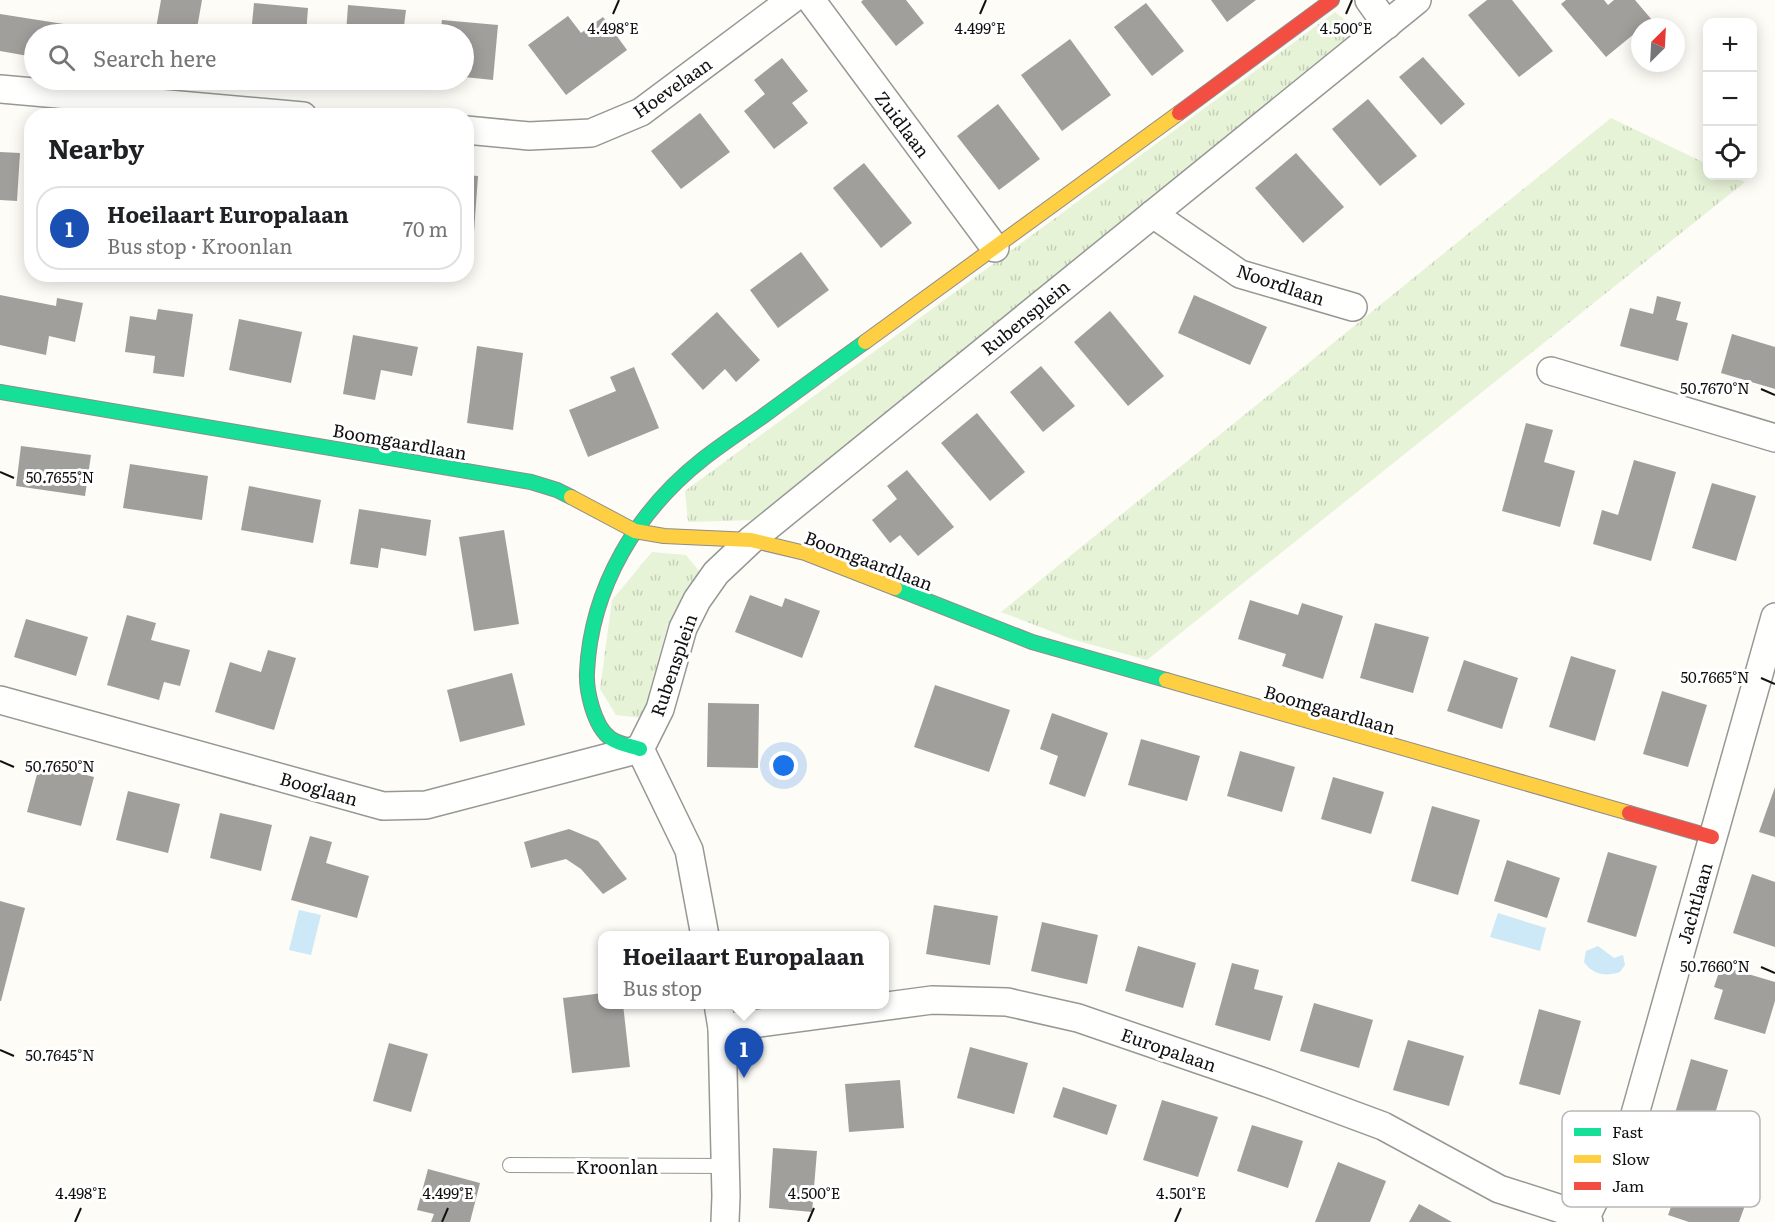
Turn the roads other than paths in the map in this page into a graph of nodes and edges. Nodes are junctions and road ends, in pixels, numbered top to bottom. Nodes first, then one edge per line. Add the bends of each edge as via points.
1 (791, 0) edge
2 (811, 0) edge
3 (1332, 0) edge
4 (1369, 0) edge
5 (1417, 0) edge
6 (1387, 25) junction
7 (0, 89) edge
8 (213, 108) edge
9 (474, 131) edge
10 (1153, 214) junction
11 (995, 248) junction
12 (1353, 308) dead end
13 (1551, 371) dead end
14 (0, 392) edge
15 (1775, 438) edge
16 (634, 531) junction
17 (751, 540) junction
18 (1775, 617) edge
19 (0, 700) edge
20 (640, 749) junction
21 (1712, 837) junction
22 (704, 931) edge
23 (889, 1003) edge
24 (813, 1009) edge
25 (720, 1016) edge
26 (1636, 1111) edge
27 (510, 1165) dead end
28 (725, 1166) junction
29 (1587, 1220) edge
30 (725, 1222) edge

1 - 9 street, Hoevelaan via 641,112 591,133 529,135
2 - 11 street, Zuidlaan
3 - 11 street
4 - 6 street
5 - 6 street, Rubensplein
6 - 10 street, Rubensplein
7 - 8 street
10 - 12 street, Noordlaan via 1240,274
10 - 17 street, Rubensplein
11 - 16 street via 702,460 667,492
13 - 15 street
14 - 16 street, Boomgaardlaan via 531,482 557,490
16 - 17 street, Boomgaardlaan
16 - 20 street via 604,585 589,648 587,684 593,715 609,737
17 - 20 street, Rubensplein via 716,573 697,600 683,628 660,710
17 - 21 street, Boomgaardlaan via 805,553 1032,642
18 - 21 street, Jachtlaan
19 - 20 street, Booglaan via 382,806 426,805
20 - 22 street via 689,850
21 - 26 street, Jachtlaan
23 - 29 street, Europalaan via 1007,1002 1068,1015 1383,1126 1499,1189
24 - 25 street, Europalaan
25 - 28 street
27 - 28 lane, Kroonlan
28 - 30 street

